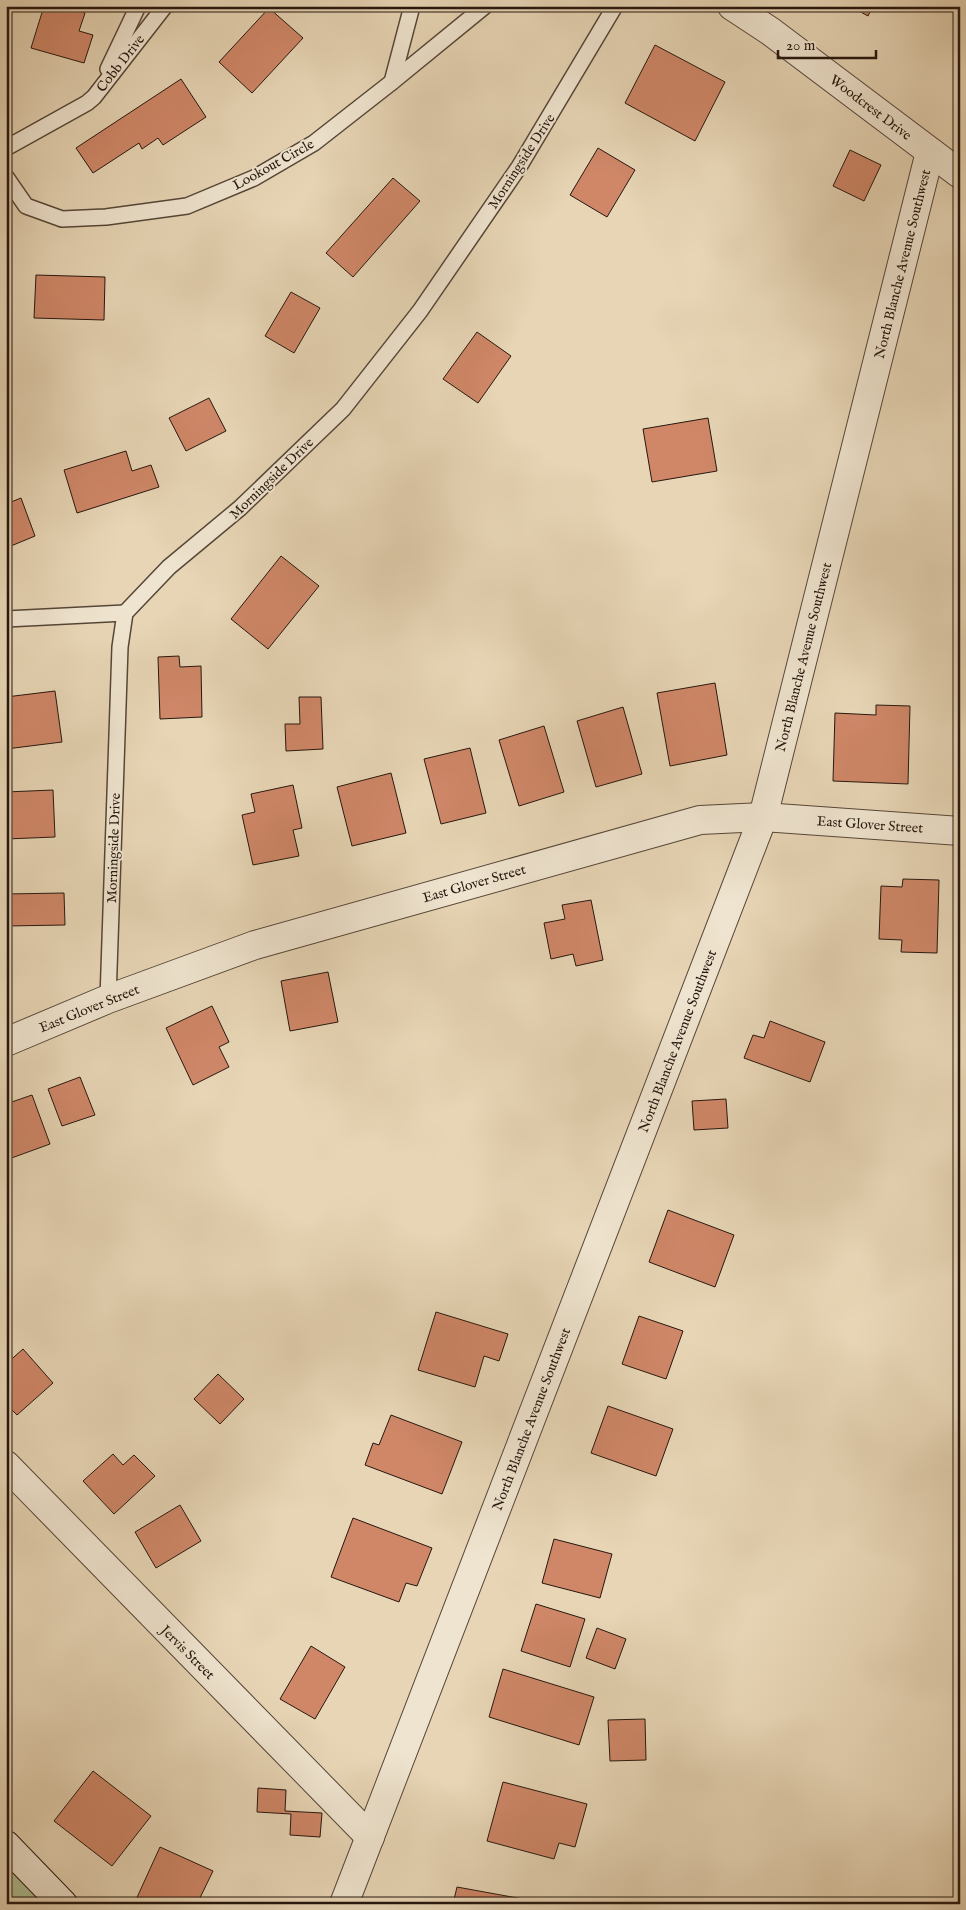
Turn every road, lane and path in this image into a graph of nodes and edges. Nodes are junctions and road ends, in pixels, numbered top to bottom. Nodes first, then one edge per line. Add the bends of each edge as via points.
1 (138, 6) edge
2 (164, 6) edge
3 (412, 6) edge
4 (484, 6) edge
5 (615, 6) edge
6 (732, 6) edge
7 (392, 82) junction
8 (94, 97) junction
9 (6, 148) edge
10 (930, 152) junction
11 (960, 174) edge
12 (6, 177) edge
13 (125, 613) junction
14 (6, 619) edge
15 (763, 817) junction
16 (960, 831) edge
17 (108, 999) junction
18 (6, 1042) edge
19 (6, 1465) edge
20 (370, 1837) junction
21 (6, 1845) edge
22 (63, 1904) edge
23 (344, 1904) edge

1 - 8 lane, Cobb Drive
2 - 8 lane, Cobb Drive
3 - 7 lane
4 - 7 lane, Lookout Circle
5 - 13 lane, Morningside Drive via 519,168 420,310 343,409 240,508 169,567
6 - 10 street, Woodcrest Drive
7 - 12 lane, Lookout Circle via 314,143 254,178 187,206 106,218 62,219 26,206
8 - 9 lane, Cobb Drive via 87,104
10 - 11 street, Woodcrest Drive
10 - 15 street, North Blanche Avenue Southwest
13 - 14 lane
13 - 17 lane, Morningside Drive via 120,647
15 - 16 street, East Glover Street
15 - 17 street, East Glover Street via 700,820 255,945
15 - 20 street, North Blanche Avenue Southwest
17 - 18 street, East Glover Street
19 - 20 street, Jervis Street
20 - 23 street, North Blanche Avenue Southwest
21 - 22 street

